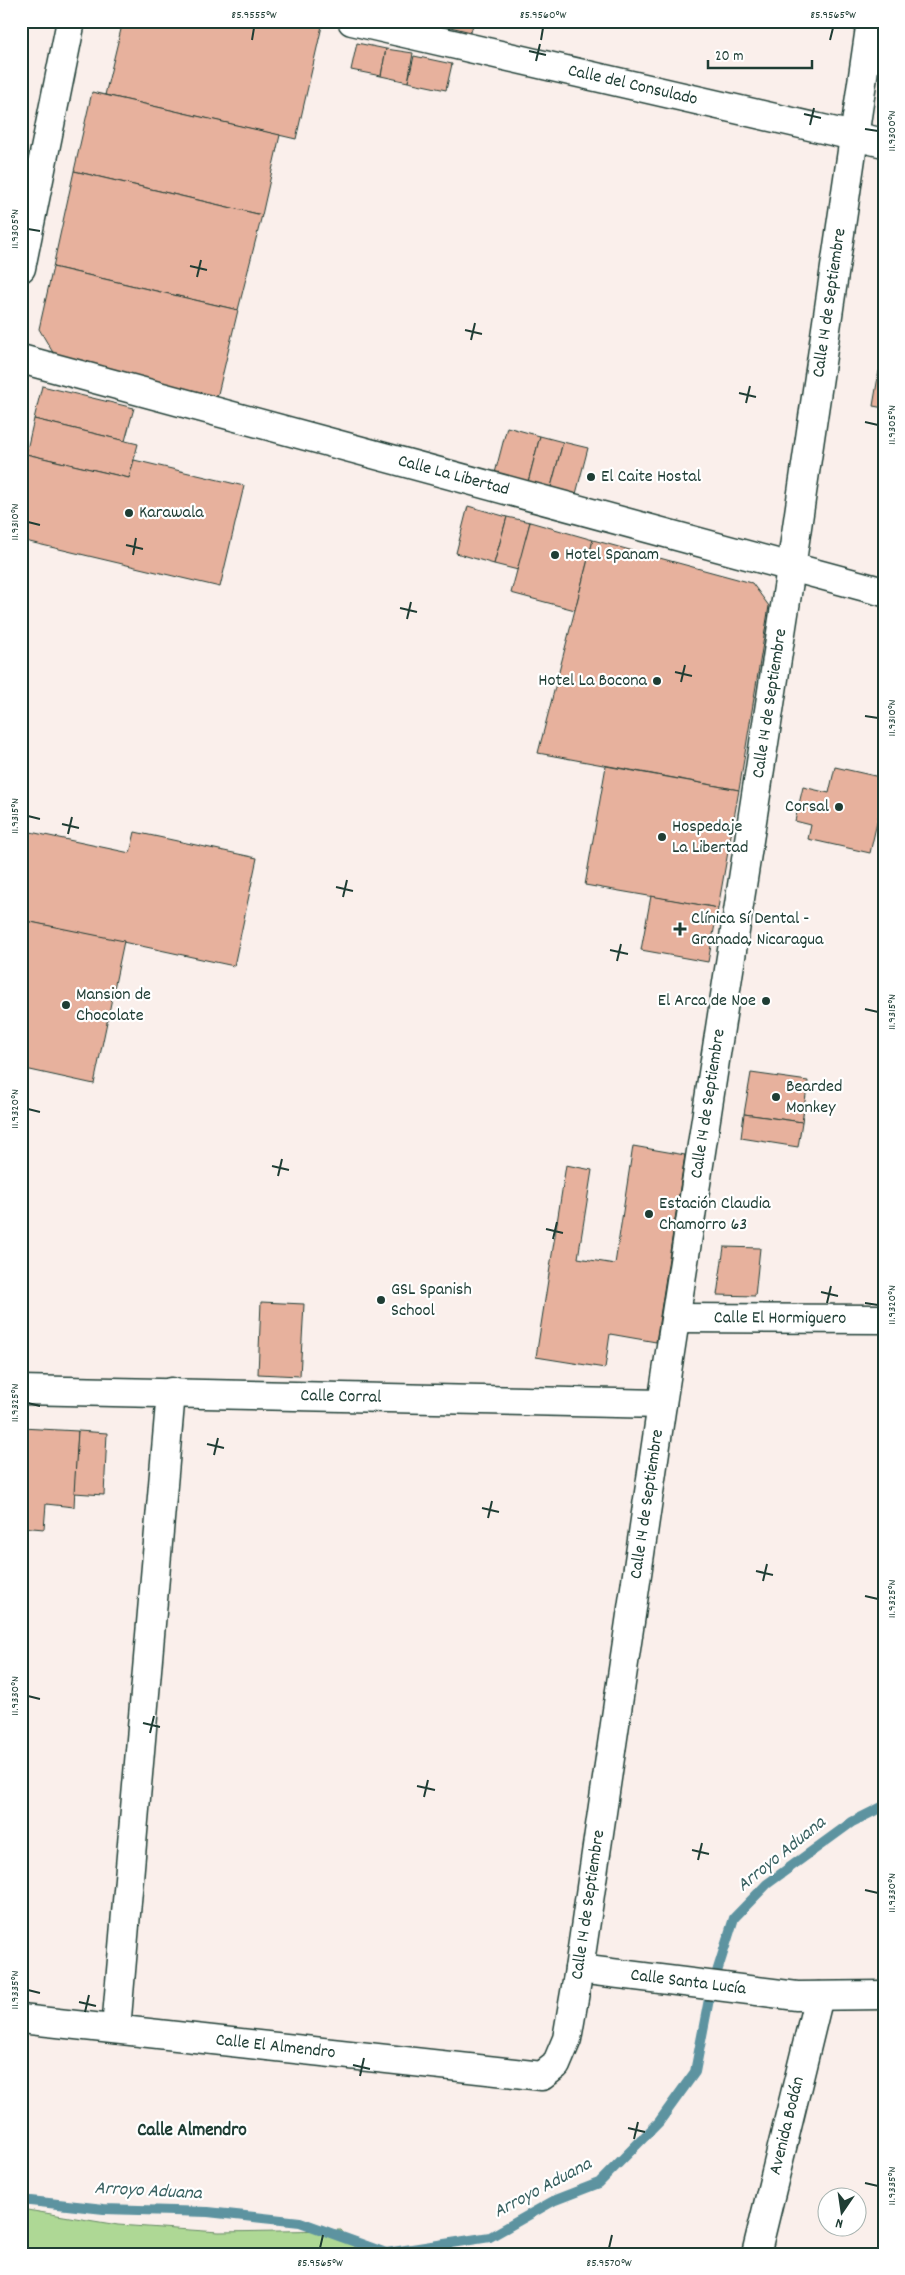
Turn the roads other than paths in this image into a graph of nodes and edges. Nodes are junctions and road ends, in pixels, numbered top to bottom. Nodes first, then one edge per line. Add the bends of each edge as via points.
1 (71, 21) edge
2 (352, 21) edge
3 (870, 21) edge
4 (853, 136) junction
5 (884, 143) edge
6 (21, 268) edge
7 (21, 359) edge
8 (792, 568) junction
9 (884, 592) edge
10 (676, 1318) junction
11 (884, 1319) edge
12 (21, 1390) edge
13 (171, 1392) junction
14 (662, 1404) junction
15 (579, 1968) junction
16 (884, 1995) edge
17 (808, 1996) junction
18 (21, 2019) edge
19 (116, 2028) junction
20 (556, 2065) joint
21 (756, 2254) edge

1 - 6 street
2 - 4 street, Calle del Consulado
3 - 4 street, Calle 14 de Septiembre
4 - 5 street, Calle del Consulado
4 - 8 street, Calle 14 de Septiembre
7 - 8 street, Calle La Libertad
8 - 9 street, Calle La Libertad
8 - 10 street, Calle 14 de Septiembre
10 - 11 street, Calle El Hormiguero
10 - 14 street, Calle 14 de Septiembre
12 - 13 street, Calle Corral
13 - 14 street, Calle Corral
13 - 19 street
14 - 15 street, Calle 14 de Septiembre
15 - 17 street, Calle Santa Lucía
15 - 20 street, Calle 14 de Septiembre via 567,2039
16 - 17 street, Calle Santa Lucía
17 - 21 street, Avenida Bodán
18 - 19 street, Calle El Almendro
19 - 20 street, Calle El Almendro via 542,2076

